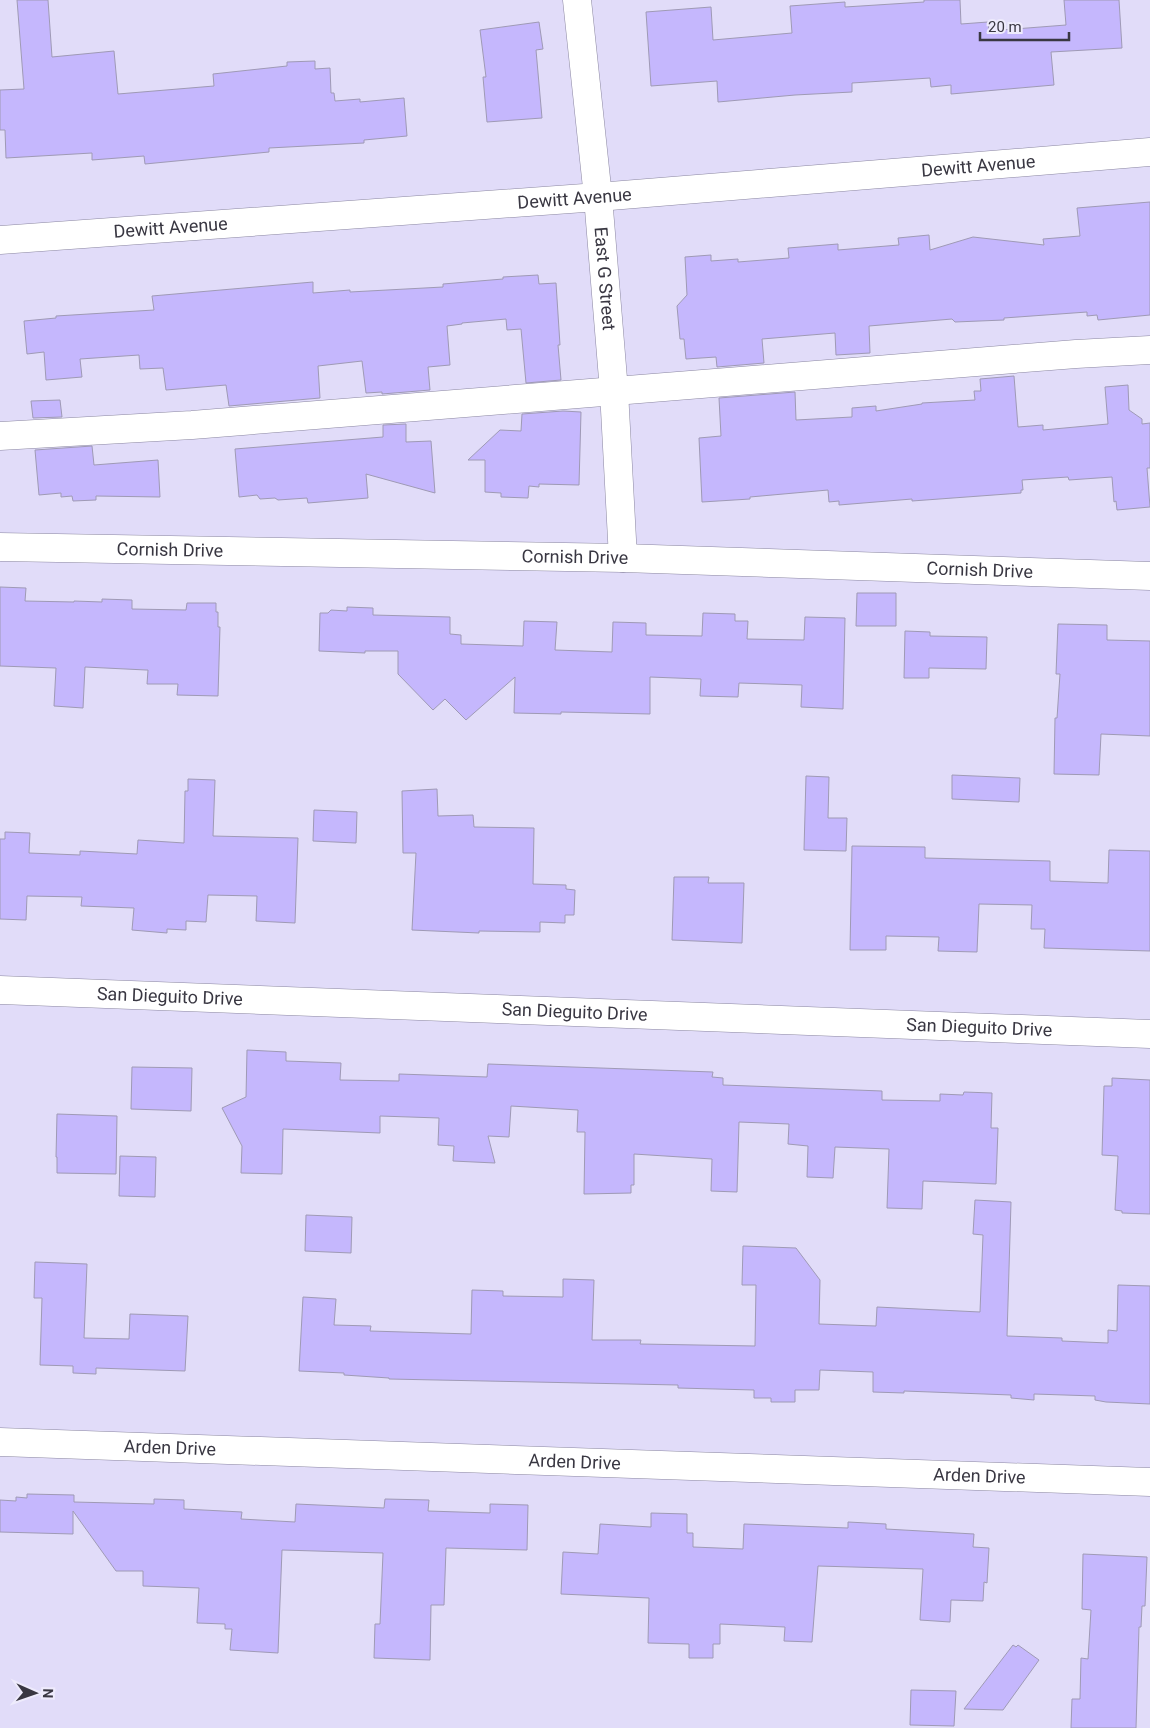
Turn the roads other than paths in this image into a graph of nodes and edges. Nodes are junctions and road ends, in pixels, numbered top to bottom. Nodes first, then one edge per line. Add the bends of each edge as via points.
1 (577, 0) edge
2 (1150, 152) edge
3 (598, 197) junction
4 (0, 240) edge
5 (1150, 350) edge
6 (614, 391) junction
7 (0, 436) edge
8 (0, 547) edge
9 (623, 558) junction
10 (1150, 576) edge
11 (0, 990) edge
12 (1150, 1034) edge
13 (0, 1442) edge
14 (1150, 1482) edge

1 - 3 street, East G Street
2 - 3 street, Dewitt Avenue
3 - 4 street, Dewitt Avenue
3 - 6 street, East G Street
5 - 6 street
6 - 7 street via 192,425
6 - 9 street, East G Street
8 - 9 street, Cornish Drive
9 - 10 street, Cornish Drive
11 - 12 street, San Dieguito Drive
13 - 14 street, Arden Drive

